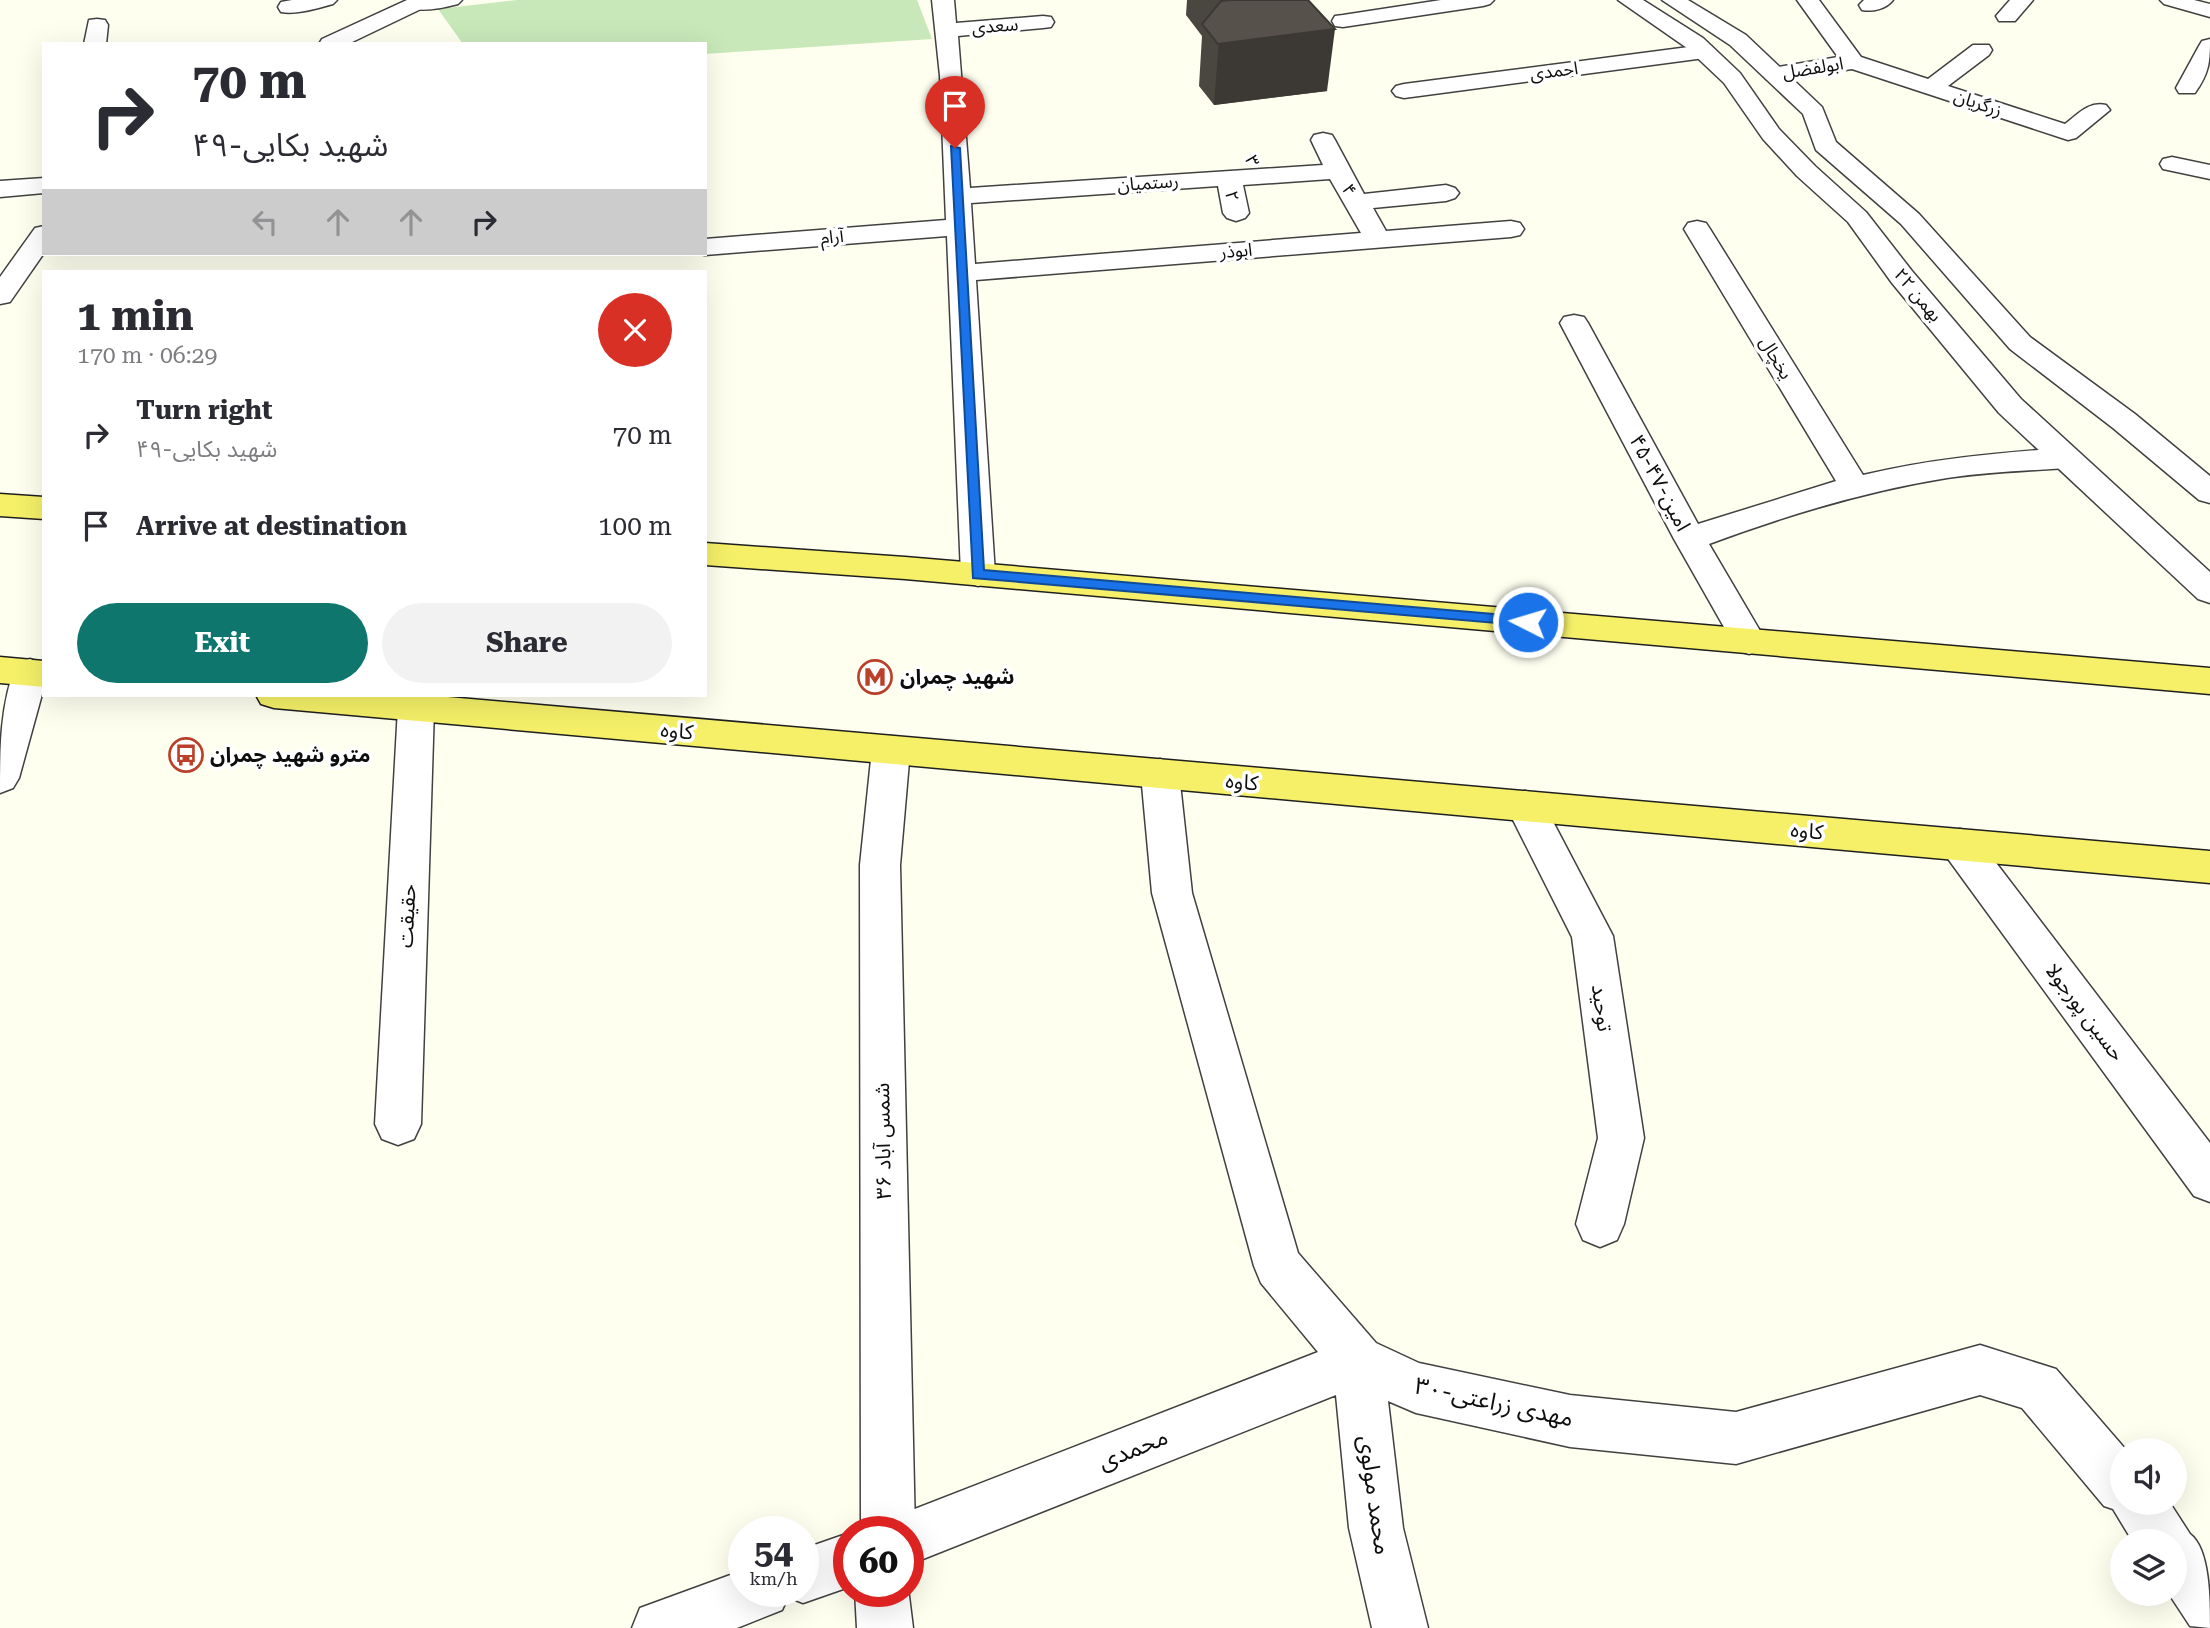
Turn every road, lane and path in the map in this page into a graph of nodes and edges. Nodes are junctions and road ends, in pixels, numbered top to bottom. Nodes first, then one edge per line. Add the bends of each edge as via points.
1 (326, 0) edge
2 (451, 0) edge
3 (943, 0) edge
4 (1483, 0) edge
5 (1629, 0) edge
6 (1672, 0) edge
7 (1808, 0) edge
8 (2022, 0) edge
9 (2171, 0) edge
10 (413, 2) edge
11 (289, 7) dead end
12 (2210, 11) edge
13 (2007, 16) dead end
14 (1343, 21) dead end
15 (1043, 22) dead end
16 (946, 30) junction
17 (334, 42) edge
18 (1981, 50) dead end
19 (1704, 52) junction
20 (2207, 60) edge
21 (1853, 62) junction
22 (1774, 74) junction
23 (1932, 87) junction
24 (2187, 88) dead end
25 (1404, 91) dead end
26 (2098, 110) dead end
27 (1324, 139) dead end
28 (2172, 164) dead end
29 (1338, 171) junction
30 (2210, 172) edge
31 (1229, 178) junction
32 (42, 185) edge
33 (2, 192) edge
34 (1446, 193) dead end
35 (957, 196) junction
36 (1356, 202) junction
37 (1236, 213) dead end
38 (959, 227) junction
39 (1511, 229) dead end
40 (1697, 229) dead end
41 (42, 235) edge
42 (1378, 239) junction
43 (707, 247) edge
44 (961, 273) junction
45 (0, 296) edge
46 (1574, 323) dead end
47 (2066, 458) junction
48 (1855, 486) junction
49 (2210, 493) edge
50 (0, 505) edge
51 (42, 505) edge
52 (1690, 539) junction
53 (707, 554) edge
54 (2195, 569) edge
55 (978, 574) junction
56 (2210, 591) edge
57 (1749, 641) junction
58 (24, 672) edge
59 (2210, 681) edge
60 (296, 697) edge
61 (416, 708) junction
62 (891, 750) junction
63 (1160, 774) junction
64 (0, 778) edge
65 (1525, 806) junction
66 (1960, 845) junction
67 (2210, 867) edge
68 (398, 1124) dead end
69 (2210, 1180) edge
70 (1600, 1224) dead end
71 (1358, 1361) junction
72 (2110, 1472) edge
73 (888, 1516) edge
74 (924, 1532) edge
75 (2187, 1572) edge
76 (728, 1604) edge
77 (2210, 1606) edge
78 (883, 1607) edge
79 (660, 1628) edge
80 (885, 1628) edge
81 (1400, 1628) edge

1 - 11 street
2 - 10 street
3 - 16 street
4 - 14 street
5 - 19 street, ۲۲ بهمن
6 - 22 street via 1738,40
7 - 21 street
8 - 13 street
9 - 12 street
10 - 17 street
15 - 16 street, سعدی
16 - 35 street
18 - 23 street
19 - 25 street, احمدی
19 - 47 street, ۲۲ بهمن via 1732,78 1771,134 1806,172 1857,217 2010,406
20 - 24 street
21 - 22 street, ابولفضل
21 - 23 street, زرگریان
22 - 49 street via 1814,112 1825,145 1910,219 2020,343
23 - 26 street, زرگریان via 2068,133
27 - 29 street, ۴
28 - 30 street
29 - 31 street, رستمیان via 1255,166
29 - 36 street, ۴
31 - 35 street, رستمیان via 1151,173
31 - 37 street, ۲
32 - 33 street
34 - 36 street
35 - 38 street
36 - 42 street, ۴
38 - 43 street, آرام
38 - 44 street
39 - 42 street, ابوذر
40 - 48 street, یخچال
41 - 45 street
42 - 44 street, ابوذر
44 - 55 street
46 - 52 street, ۴۵-۴۷-امین
47 - 48 street via 1950,467
47 - 54 street, ۲۲ بهمن
48 - 52 street
50 - 51 main road
52 - 57 street, ۴۵-۴۷-امین
53 - 55 main road
54 - 56 street, ۲۲ بهمن
55 - 57 main road
57 - 59 main road
58 - 64 street
60 - 61 main road, کاوه
61 - 62 main road, کاوه
61 - 68 street, حقیقت
62 - 63 main road, کاوه
62 - 73 street, شمس آباد ۳۶ via 880,865
63 - 65 main road, کاوه
63 - 71 street, ۳۰-مهدی زراعتی via 1172,893 1278,1266
65 - 66 main road, کاوه
65 - 70 street, توحید via 1592,936 1621,1138
66 - 67 main road, کاوه
66 - 69 street, حسین پورجولا
71 - 72 street, ۳۰-مهدی زراعتی via 1416,1388 1557,1418 1736,1438 1980,1370 2038,1387
71 - 74 street, محمدی
71 - 81 street, محمد مولوی via 1376,1528
75 - 77 street
76 - 79 street
78 - 80 street

